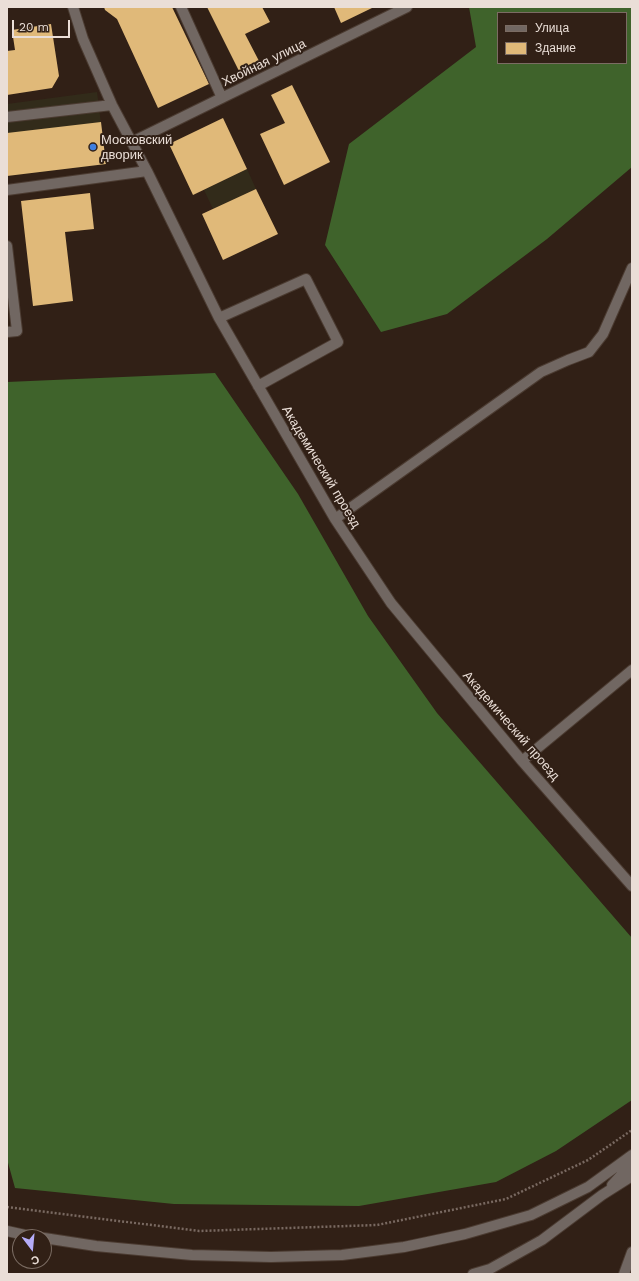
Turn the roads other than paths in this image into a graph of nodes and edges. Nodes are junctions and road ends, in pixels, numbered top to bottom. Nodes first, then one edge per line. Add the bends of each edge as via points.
1 (73, 7) edge
2 (181, 7) edge
3 (407, 7) edge
4 (222, 98) junction
5 (112, 105) junction
6 (7, 117) edge
7 (132, 142) junction
8 (147, 171) junction
9 (7, 190) edge
10 (7, 246) edge
11 (632, 268) edge
12 (219, 318) junction
13 (7, 332) edge
14 (258, 386) junction
15 (335, 519) junction
16 (632, 670) edge
17 (522, 761) junction
18 (632, 886) edge
19 (632, 1155) edge
20 (632, 1163) edge
21 (632, 1176) edge
22 (602, 1195) junction
23 (52, 1239) edge
24 (632, 1252) edge
25 (474, 1274) edge
26 (624, 1274) edge

1 - 5 street, Академический проезд via 83,39
2 - 4 street
3 - 4 street, Хвойная улица
4 - 7 street, Хвойная улица
5 - 6 street
5 - 7 street, Академический проезд
7 - 8 street, Академический проезд
8 - 9 street
8 - 12 street, Академический проезд
10 - 13 street via 17,331
11 - 15 street via 603,334 588,352 541,372
12 - 14 street, Академический проезд
12 - 14 street via 306,280 338,342
14 - 15 street, Академический проезд
15 - 17 street, Академический проезд via 391,602
16 - 17 street
17 - 18 street, Академический проезд
19 - 23 street via 588,1187 531,1215 465,1234 404,1247 342,1255 271,1257 192,1254 96,1246
20 - 22 street
21 - 22 street
22 - 25 street via 542,1240
24 - 26 street

